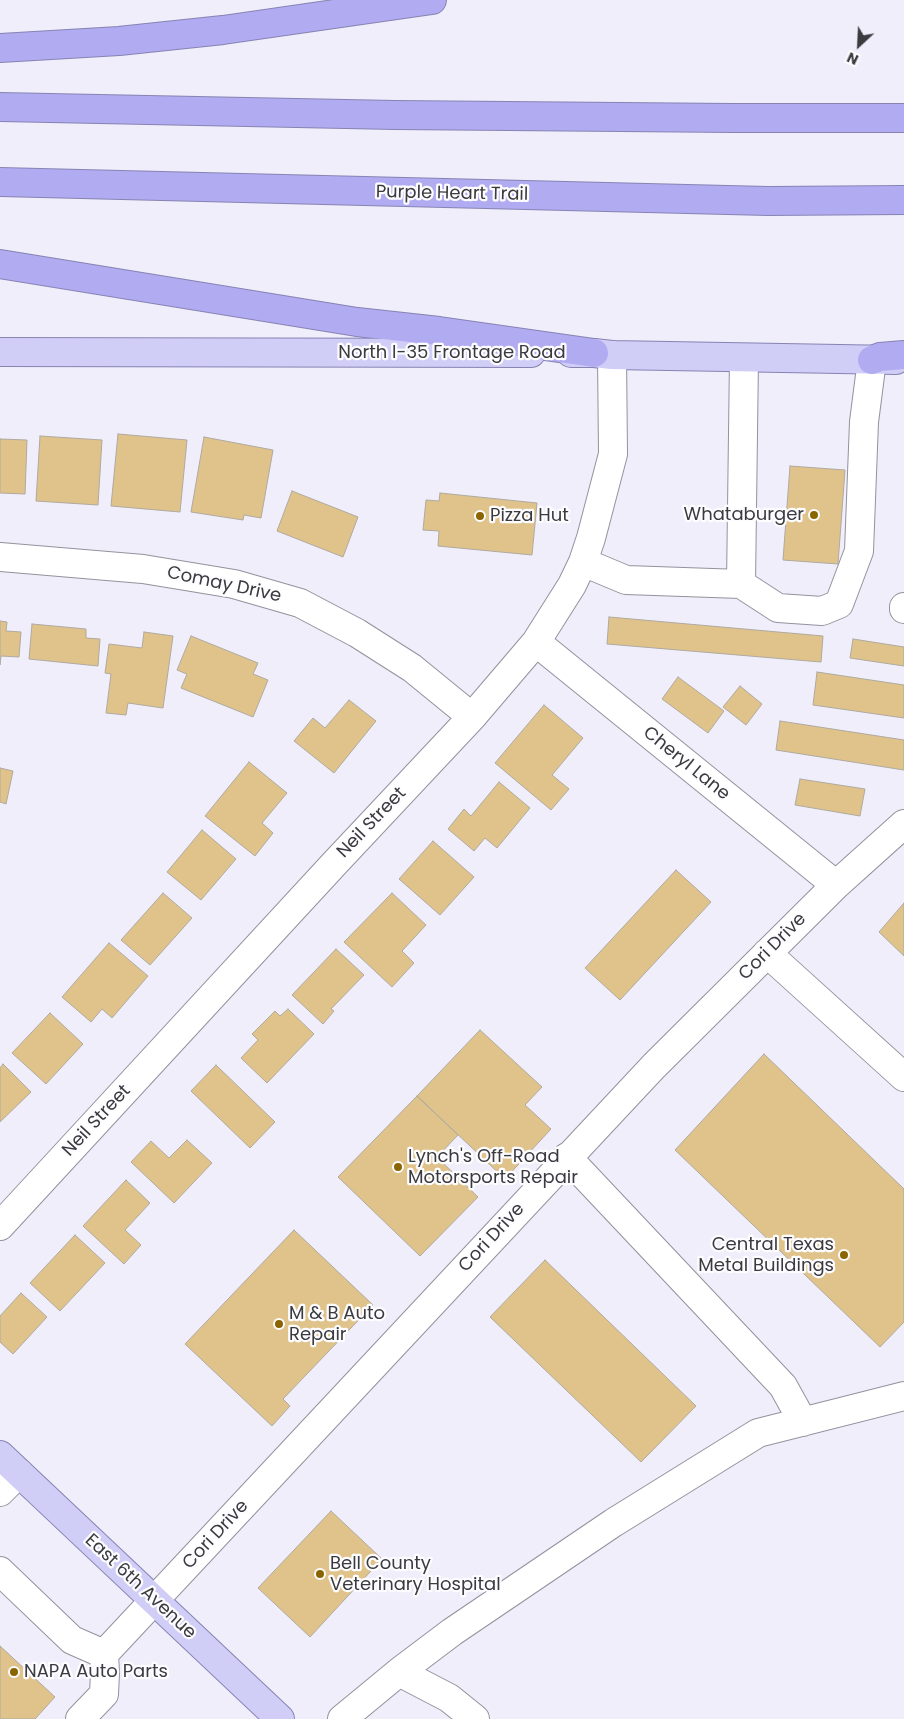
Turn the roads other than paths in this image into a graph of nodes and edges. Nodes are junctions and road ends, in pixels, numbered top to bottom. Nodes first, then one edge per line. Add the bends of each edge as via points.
1 (432, 0) edge
2 (0, 48) edge
3 (0, 107) edge
4 (904, 118) edge
5 (0, 182) edge
6 (904, 200) edge
7 (0, 264) edge
8 (0, 352) edge
9 (603, 354) junction
10 (904, 355) edge
11 (744, 358) junction
12 (872, 360) junction
13 (904, 360) edge
14 (0, 557) edge
15 (583, 562) junction
16 (741, 584) junction
17 (536, 642) junction
18 (472, 717) junction
19 (904, 824) edge
20 (836, 886) junction
21 (767, 954) junction
22 (904, 1076) edge
23 (567, 1158) junction
24 (0, 1226) edge
25 (904, 1396) edge
26 (803, 1422) junction
27 (10, 1464) edge
28 (0, 1492) edge
29 (0, 1571) edge
30 (154, 1600) junction
31 (104, 1654) junction
32 (399, 1672) junction
33 (80, 1719) edge
34 (280, 1719) edge
35 (342, 1719) edge
36 (475, 1719) edge

1 - 2 highway via 223,30
3 - 4 highway via 425,115
5 - 6 highway, Purple Heart Trail via 768,201
7 - 9 highway via 358,322
8 - 9 main road, North I-35 Frontage Road
9 - 11 main road, North I-35 Frontage Road
9 - 15 street, Neil Street via 613,454
10 - 12 highway
11 - 12 main road, North I-35 Frontage Road
11 - 16 street
12 - 13 main road, North I-35 Frontage Road
12 - 16 street via 864,422 859,551 839,604 822,611 778,608
14 - 18 street, Comay Drive via 143,569 234,584 300,602 412,668
15 - 16 street via 626,580
15 - 17 street, Neil Street
17 - 18 street, Neil Street
17 - 20 street, Cheryl Lane
18 - 24 street, Neil Street
19 - 20 street, Cori Drive
20 - 21 street, Cori Drive
21 - 22 street
21 - 23 street, Cori Drive
23 - 26 street via 783,1386
23 - 30 street, Cori Drive
25 - 26 street
26 - 32 street via 758,1433 613,1522
27 - 28 street
27 - 30 main road, East 6th Avenue
29 - 31 street via 72,1640
30 - 31 street, Cori Drive
30 - 34 main road, East 6th Avenue
31 - 33 street via 104,1694
32 - 35 street
32 - 36 street via 449,1698

